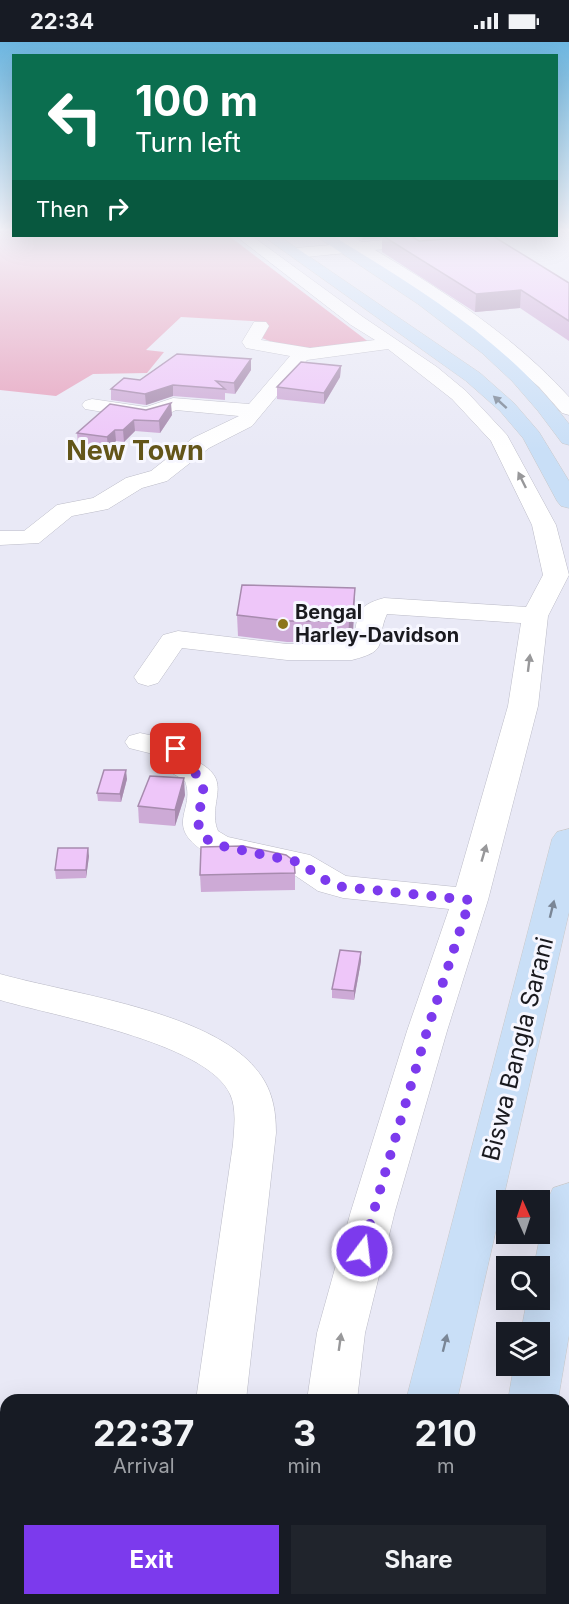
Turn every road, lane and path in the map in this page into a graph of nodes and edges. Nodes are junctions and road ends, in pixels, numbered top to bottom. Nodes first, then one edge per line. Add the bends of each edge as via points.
1 (334, 304) edge
2 (369, 304) edge
3 (429, 304) edge
4 (447, 304) edge
5 (260, 326) dead end
6 (393, 343) junction
7 (306, 353) junction
8 (92, 405) dead end
9 (569, 408) edge
10 (254, 411) junction
11 (569, 439) edge
12 (569, 501) edge
13 (0, 538) edge
14 (535, 616) junction
15 (148, 677) dead end
16 (140, 742) dead end
17 (569, 839) edge
18 (470, 900) junction
19 (0, 987) edge
20 (569, 1201) edge
21 (547, 1322) edge
22 (537, 1376) edge
23 (221, 1394) edge
24 (333, 1394) edge
25 (432, 1394) edge
26 (534, 1394) edge

1 - 6 street
12 -> 2 main road via 532,436 507,407 473,377
3 - 11 main road via 467,331 538,396
4 - 9 street via 517,354
5 - 7 street via 252,344
6 - 7 street
14 -> 6 street via 556,575 544,525 519,474 500,439 459,395
7 - 10 street
8 - 10 street via 146,413 174,404
10 - 13 street via 245,422 201,443 159,476 134,483 100,504 65,510 30,538
14 - 15 street via 384,606 373,610 366,647 352,652 271,651 178,639
18 -> 14 street via 523,706
16 - 18 street via 180,751 180,765 200,778 200,833 207,841 298,862 343,887
25 -> 17 main road, Biswa Bangla Sarani
24 -> 18 street via 341,1333 373,1210
19 - 23 street via 147,1026 222,1061 242,1078 253,1101 255,1139
20 - 21 main road
22 - 26 main road

